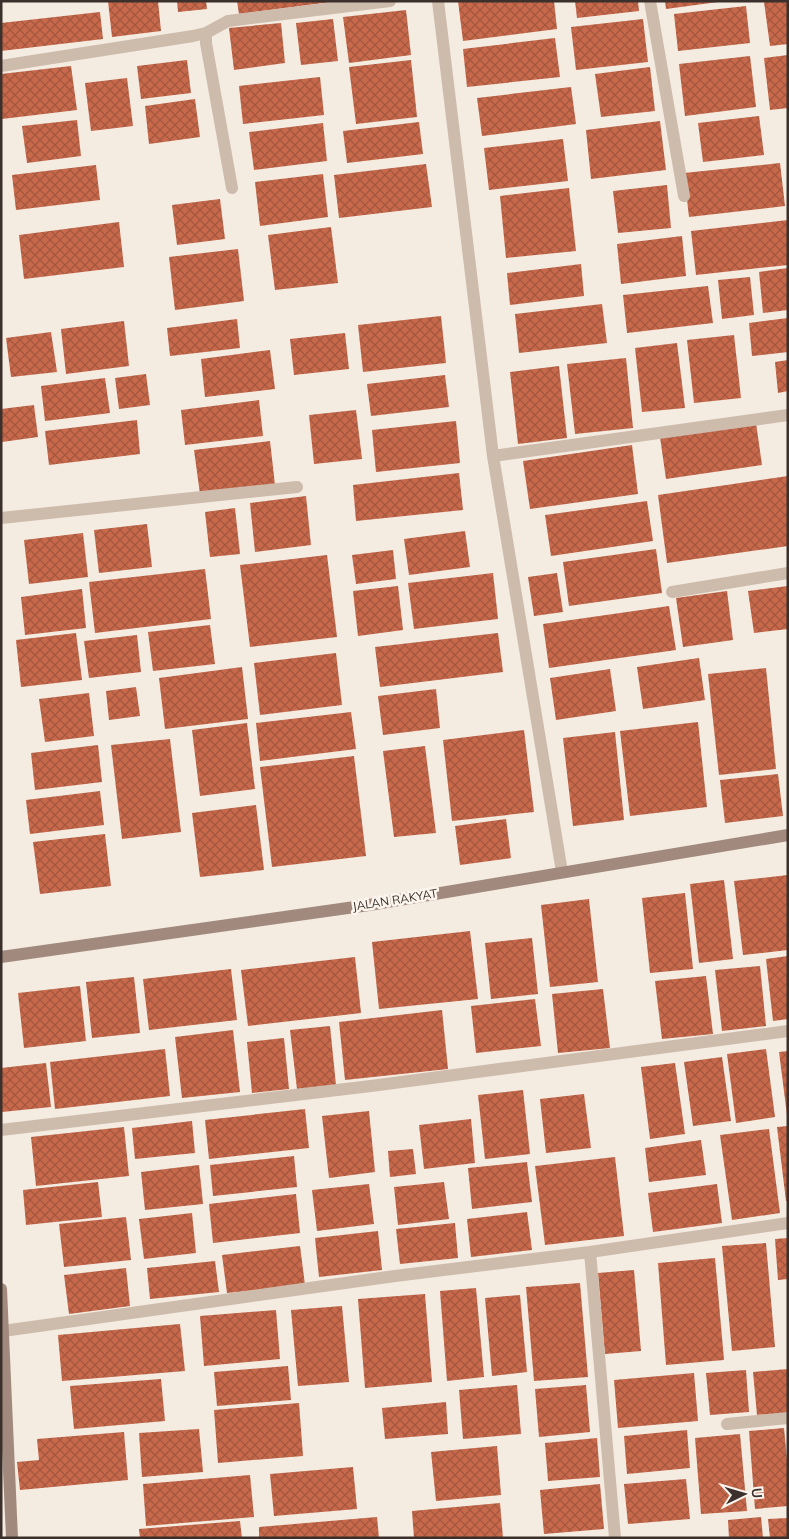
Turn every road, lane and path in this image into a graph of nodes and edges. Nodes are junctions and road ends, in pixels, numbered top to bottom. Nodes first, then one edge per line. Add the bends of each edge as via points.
1 (390, 1) edge
2 (438, 1) edge
3 (650, 1) edge
4 (206, 32) junction
5 (1, 66) edge
6 (232, 188) dead end
7 (684, 196) dead end
8 (788, 415) edge
9 (493, 456) junction
10 (297, 487) dead end
11 (1, 518) edge
12 (788, 573) edge
13 (672, 592) dead end
14 (788, 835) edge
15 (562, 872) junction
16 (1, 957) edge
17 (788, 1031) edge
18 (1, 1130) edge
19 (788, 1223) edge
20 (590, 1252) junction
21 (1, 1289) edge
22 (3, 1331) junction
23 (788, 1418) edge
24 (728, 1424) dead end
25 (12, 1538) edge
26 (615, 1538) edge

1 - 4 street via 228,21
2 - 9 street
3 - 7 street
4 - 5 street
4 - 6 street
8 - 9 street
9 - 15 street
10 - 11 street
12 - 13 street
14 - 15 street, JALAN RAKYAT
15 - 16 street, JALAN RAKYAT via 369,905
17 - 18 street via 371,1086
19 - 20 street
20 - 22 street
20 - 26 street
21 - 22 street
22 - 25 street
23 - 24 street

